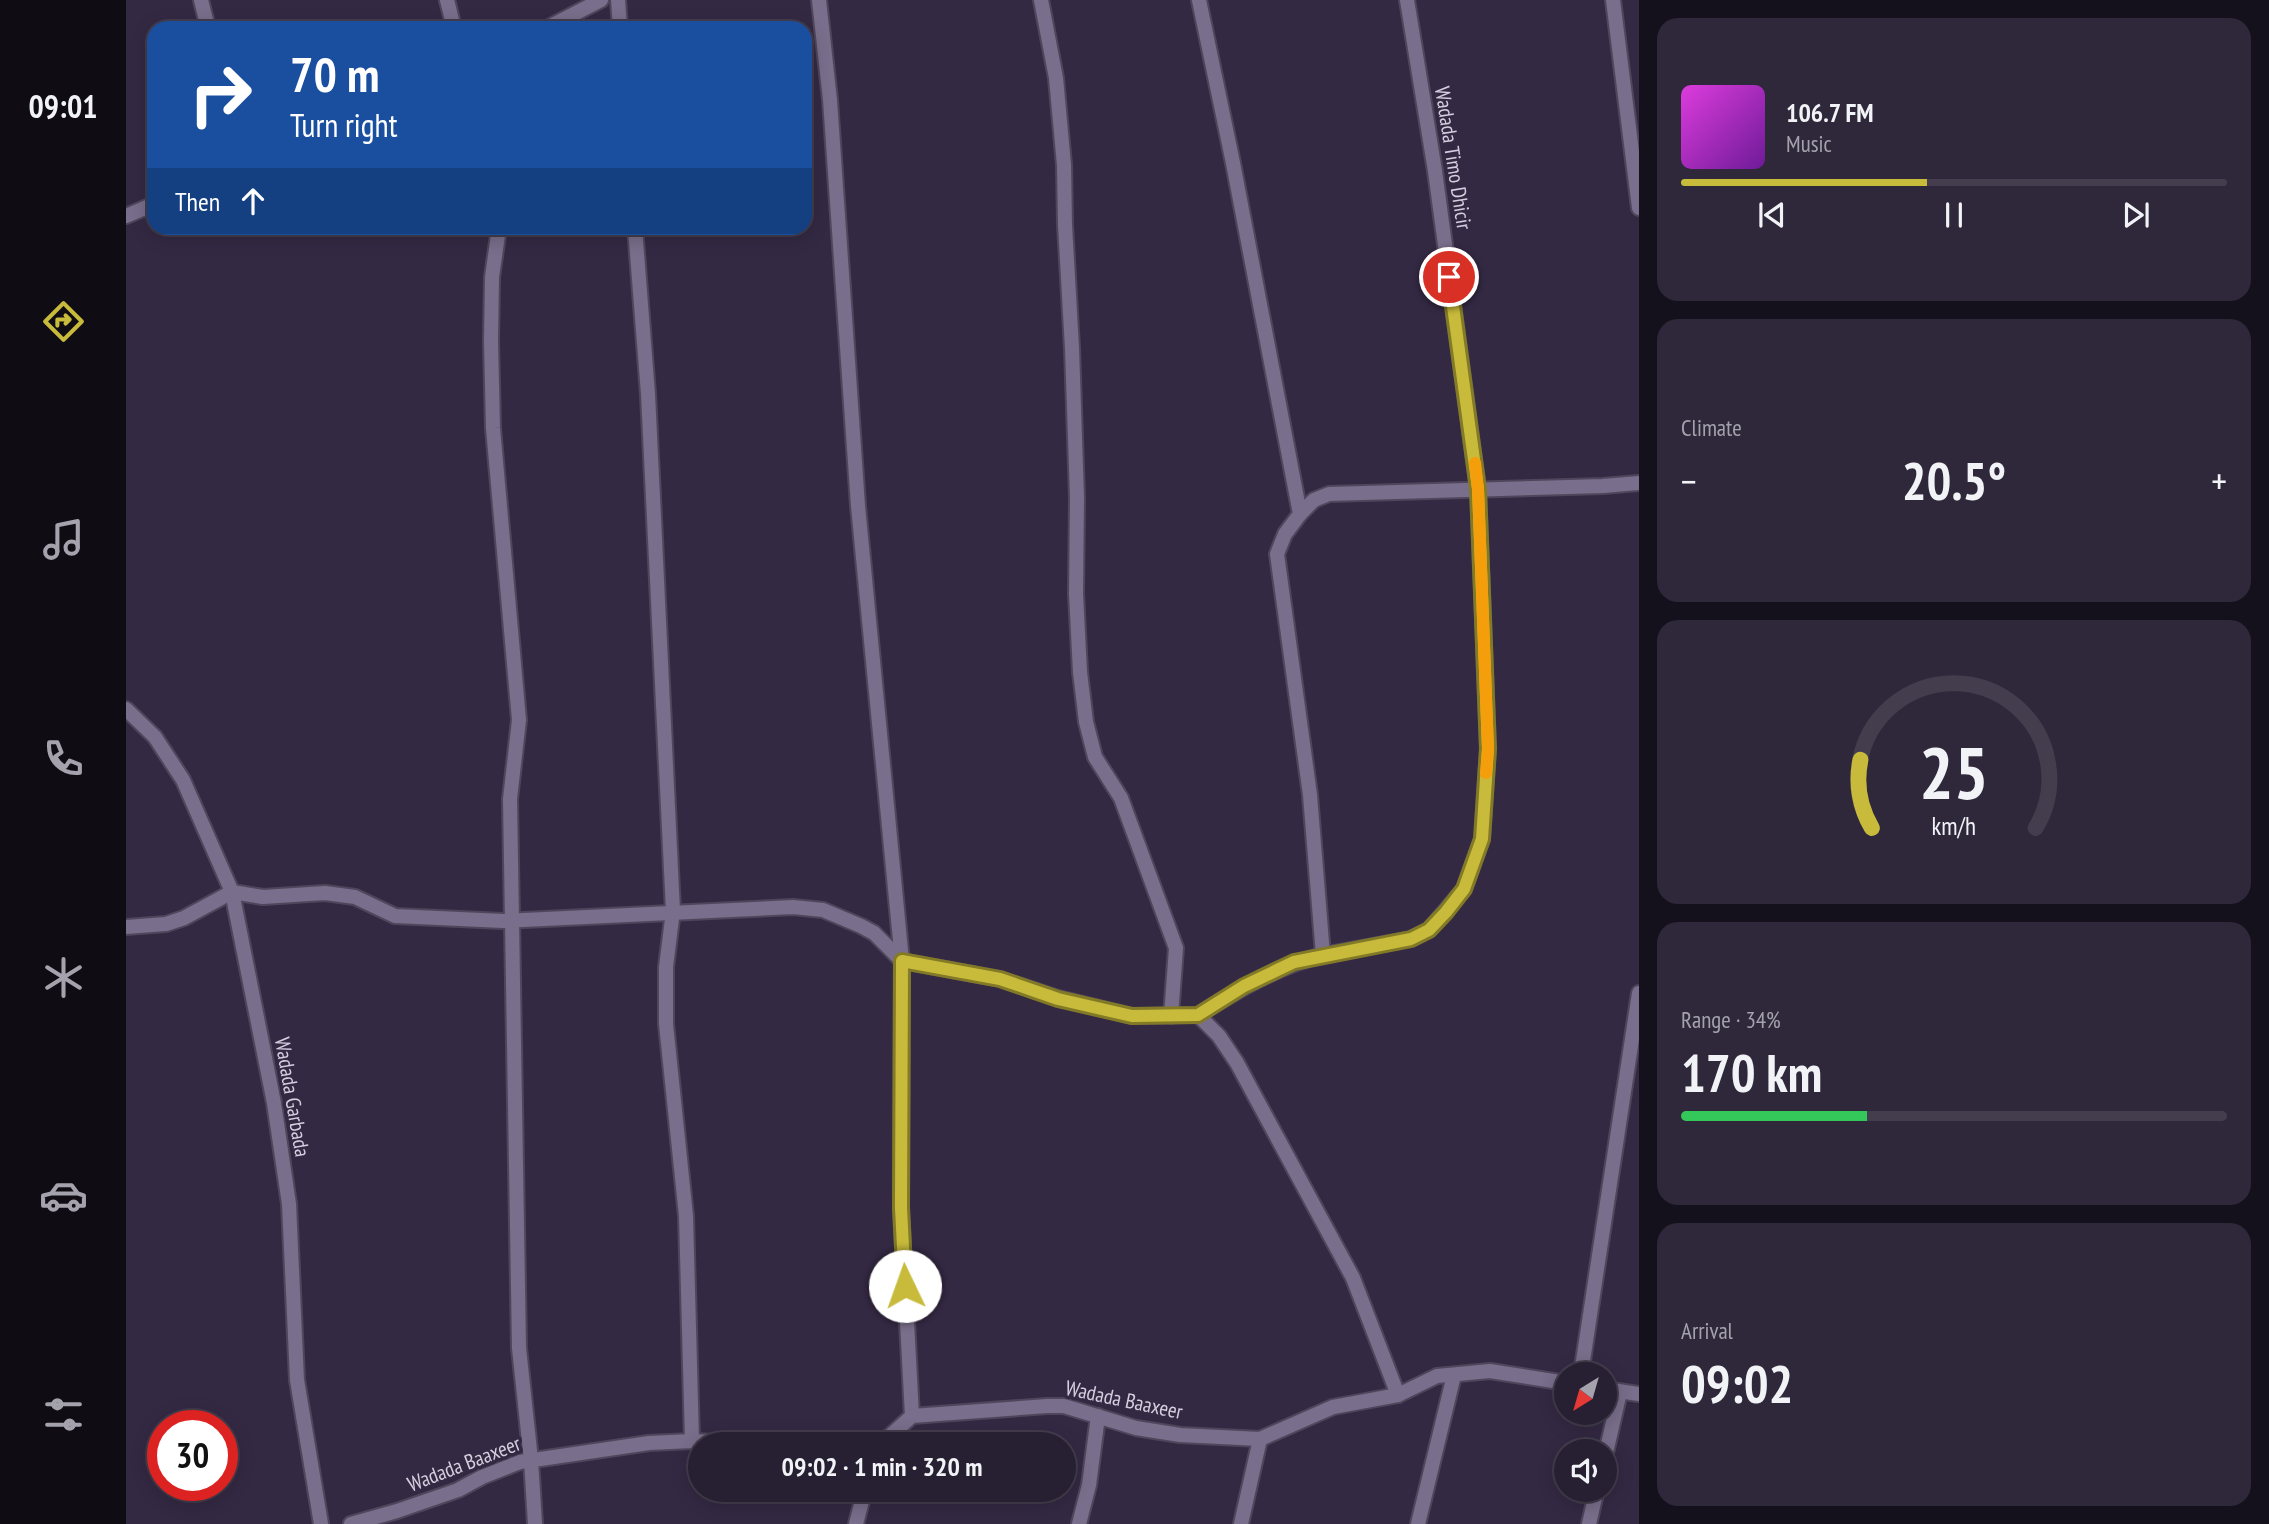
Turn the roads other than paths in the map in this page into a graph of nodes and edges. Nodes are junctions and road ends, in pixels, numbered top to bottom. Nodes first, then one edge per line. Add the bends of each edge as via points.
1 (201, 0) edge
2 (447, 0) edge
3 (601, 0) edge
4 (618, 0) edge
5 (820, 0) edge
6 (1041, 0) edge
7 (1199, 0) edge
8 (1407, 0) edge
9 (1613, 0) edge
10 (206, 21) edge
11 (452, 21) edge
12 (560, 21) edge
13 (620, 21) edge
14 (147, 207) edge
15 (1639, 208) edge
16 (126, 216) edge
17 (498, 235) edge
18 (636, 235) edge
19 (1639, 482) edge
20 (1478, 489) junction
21 (1300, 514) junction
22 (126, 709) edge
23 (232, 892) junction
24 (673, 911) junction
25 (512, 921) junction
26 (126, 927) edge
27 (1323, 955) junction
28 (902, 961) junction
29 (1639, 993) edge
30 (1198, 1015) junction
31 (1171, 1016) junction
32 (1583, 1362) edge
33 (1454, 1375) junction
34 (1554, 1381) edge
35 (1617, 1391) edge
36 (1620, 1392) junction
37 (1639, 1394) edge
38 (1398, 1395) junction
39 (912, 1416) junction
40 (1098, 1416) junction
41 (692, 1432) edge
42 (894, 1432) edge
43 (1261, 1438) junction
44 (1609, 1439) edge
45 (688, 1441) edge
46 (531, 1460) junction
47 (862, 1502) edge
48 (1594, 1502) edge
49 (321, 1524) edge
50 (351, 1524) edge
51 (535, 1524) edge
52 (856, 1524) edge
53 (1079, 1524) edge
54 (1241, 1524) edge
55 (1418, 1524) edge
56 (1589, 1524) edge

1 - 10 street
2 - 11 street
3 - 12 street
4 - 13 street
5 - 28 street via 858,506
6 - 31 street via 1056,78 1064,165 1076,594 1086,722 1095,757 1121,798 1176,948
7 - 21 street
8 - 20 street, Wadada Timo Dhicir
9 - 15 street
14 - 16 street
17 - 25 street via 492,290 494,428 519,720 510,799
18 - 24 street via 648,394
19 - 20 street
20 - 21 street via 1329,494 1314,500
20 - 27 street, Wadada Timo Dhicir via 1488,749 1482,839 1464,889 1429,930 1411,939
21 - 27 street via 1276,554 1310,795
22 - 23 street, Wadada Garbada via 155,737 183,780
23 - 25 street via 263,897 325,893 355,897 395,916
23 - 26 street via 166,924
23 - 49 street, Wadada Garbada via 289,1204 296,1380
24 - 25 street
24 - 28 street via 823,910 874,933
24 - 41 street via 666,967 666,1024 686,1216
25 - 46 street via 519,1348
27 - 30 street, Wadada Timo Dhicir via 1271,973
28 - 31 street via 1000,979 1058,999 1132,1016
28 - 39 street via 901,1208
29 - 32 street
30 - 31 street
30 - 38 street via 1237,1063 1353,1278
33 - 34 street, Wadada Baaxeer via 1490,1371
33 - 38 street, Wadada Baaxeer via 1437,1376
33 - 55 street
35 - 36 street
36 - 37 street
36 - 44 street
38 - 43 street, Wadada Baaxeer via 1333,1407
39 - 40 street, Wadada Baaxeer via 1056,1406
39 - 42 street
40 - 43 street, Wadada Baaxeer via 1180,1435
40 - 53 street
43 - 54 street
45 - 46 street, Wadada Baaxeer
46 - 50 street, Wadada Baaxeer via 458,1490
46 - 51 street
47 - 52 street
48 - 56 street

